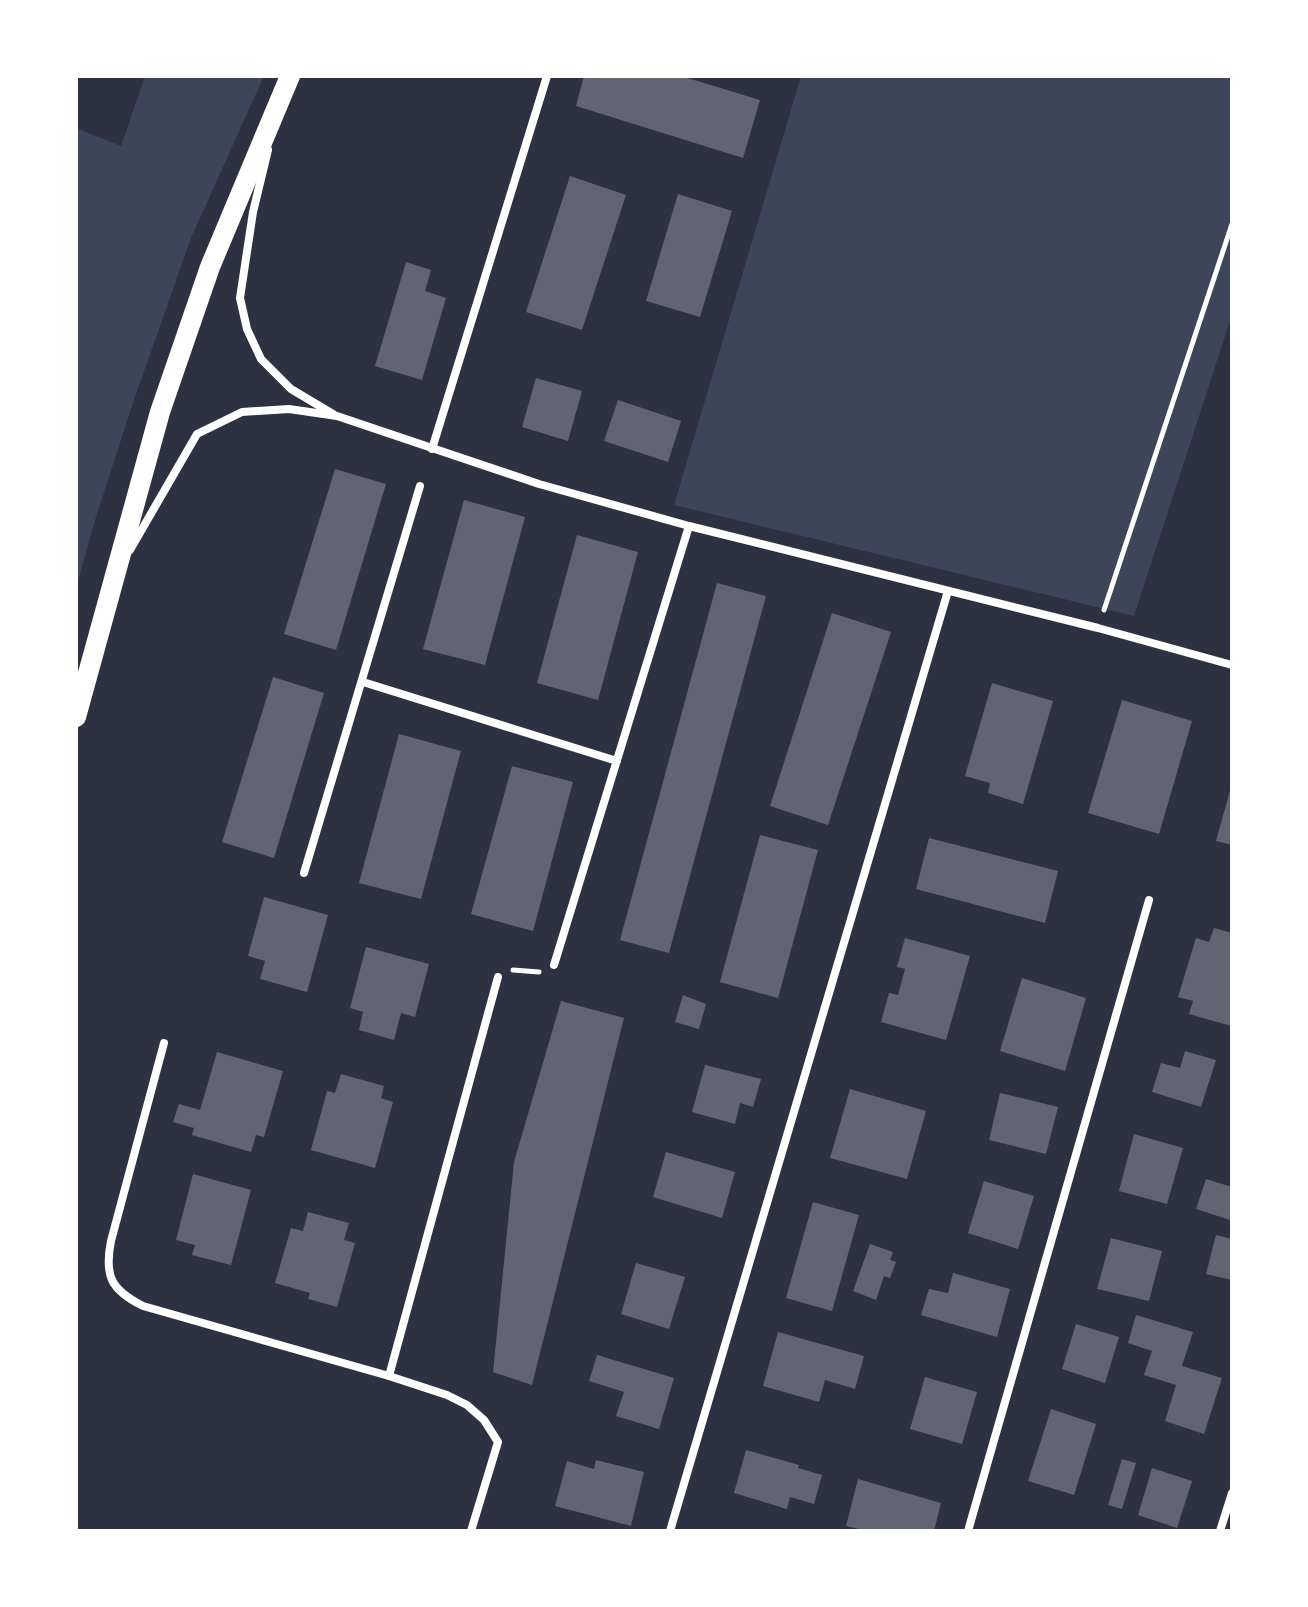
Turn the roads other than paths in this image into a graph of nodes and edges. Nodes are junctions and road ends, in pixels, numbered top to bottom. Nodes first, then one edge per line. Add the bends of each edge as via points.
1 (290, 76) edge
2 (547, 76) edge
3 (279, 102) junction
4 (337, 416) junction
5 (432, 449) junction
6 (420, 486) dead end
7 (689, 526) junction
8 (115, 574) junction
9 (948, 591) junction
10 (1232, 665) edge
11 (363, 682) junction
12 (76, 717) edge
13 (617, 761) junction
14 (304, 873) dead end
15 (1149, 900) dead end
16 (554, 965) road end
17 (498, 977) road end
18 (164, 1043) dead end
19 (389, 1376) junction
20 (1232, 1493) edge
21 (670, 1530) edge
22 (471, 1531) edge
23 (681, 1531) edge
24 (968, 1531) edge
25 (1220, 1531) edge

1 - 3 main road
2 - 5 street
3 - 4 street via 253,212 240,298 261,359 291,389
3 - 8 main road via 175,367
4 - 5 street
4 - 8 street via 289,409 242,412 197,434
5 - 7 street
6 - 11 street
7 - 9 street
7 - 13 street
8 - 12 main road
9 - 10 street
9 - 21 street
11 - 13 street
11 - 14 street
13 - 16 street
15 - 24 street
17 - 19 street
18 - 19 street via 111,1241 112,1282 143,1306
19 - 22 street via 467,1405 492,1429 498,1442
20 - 25 street
21 - 23 street

